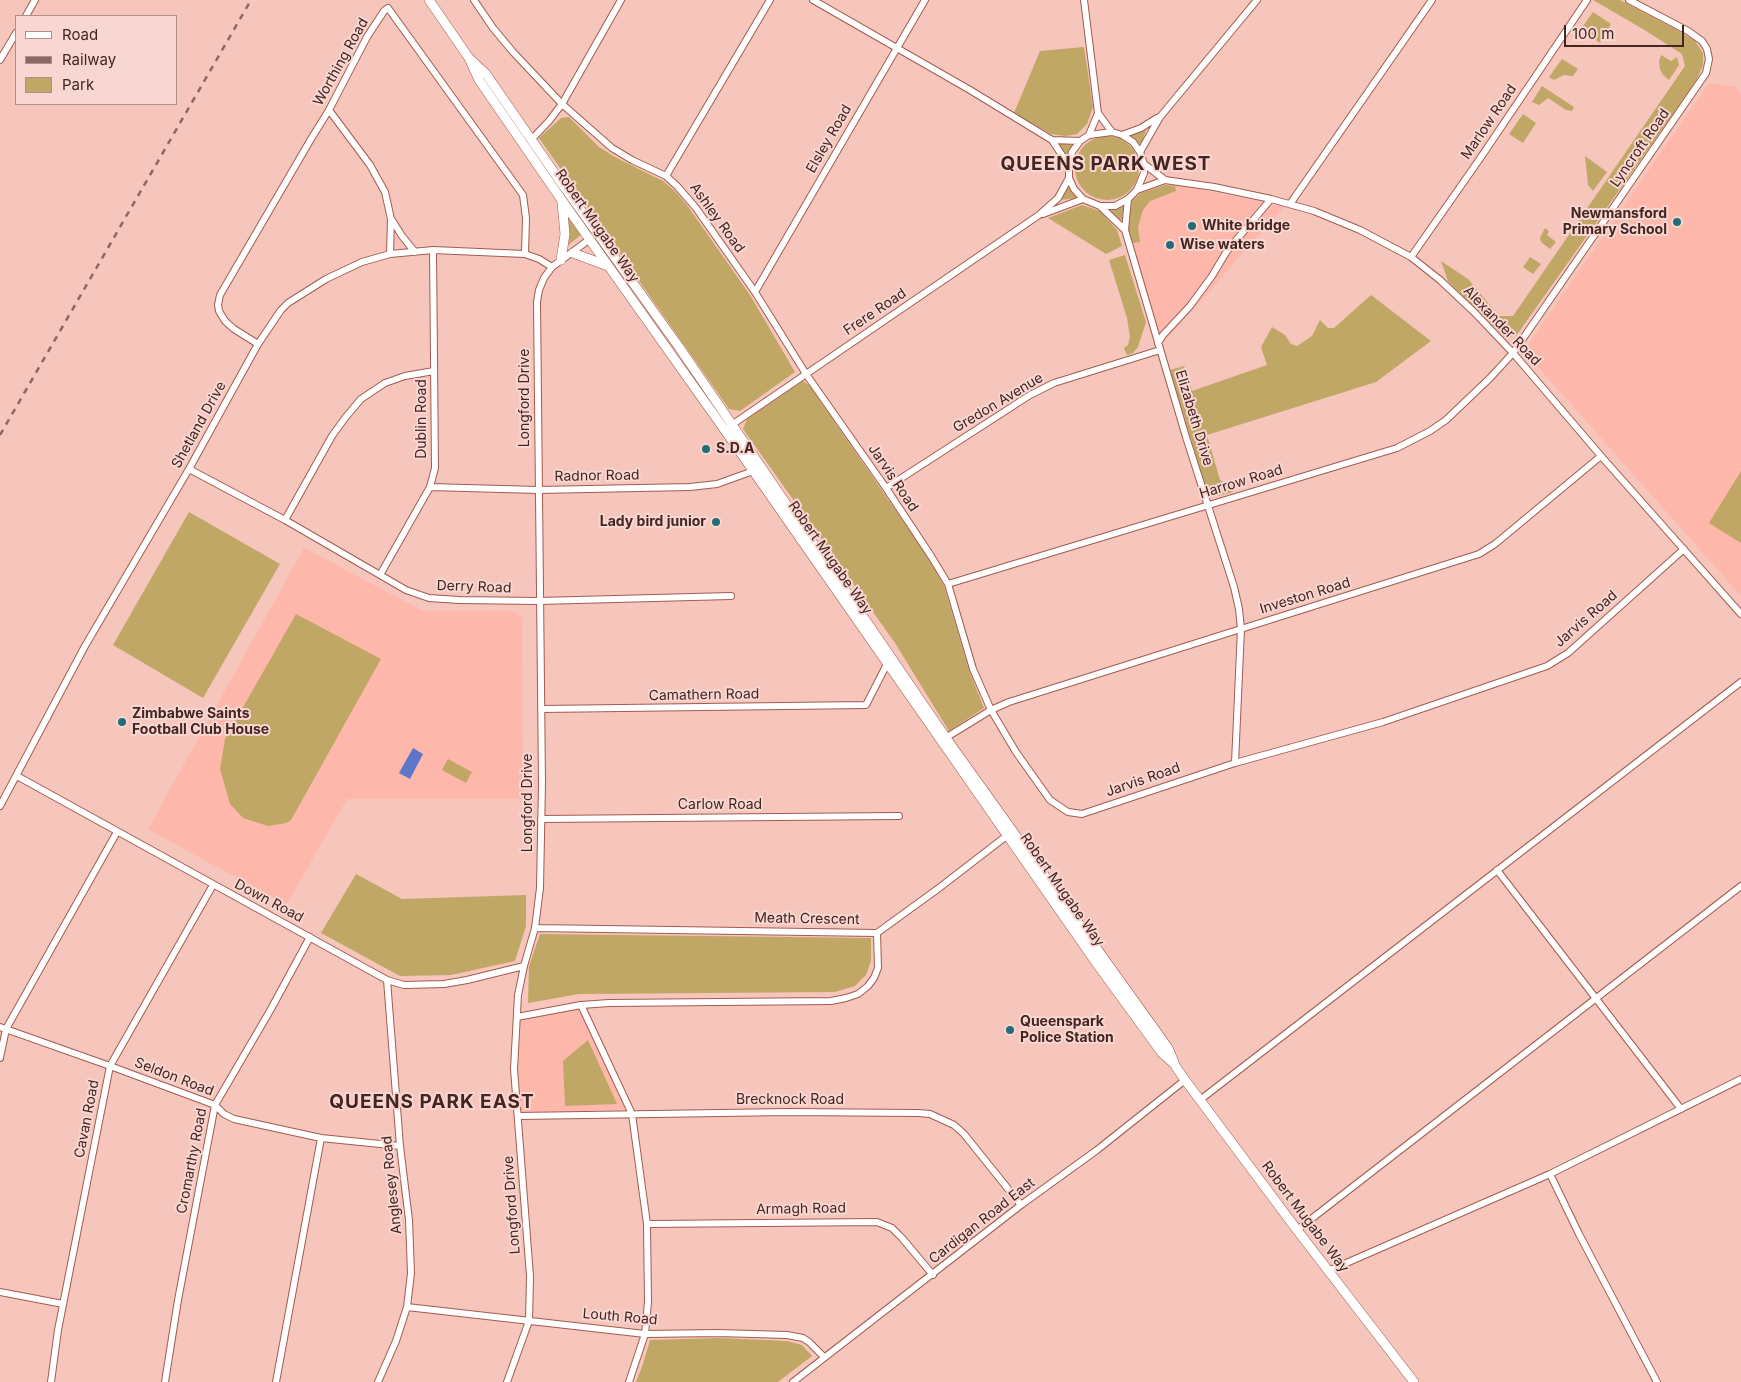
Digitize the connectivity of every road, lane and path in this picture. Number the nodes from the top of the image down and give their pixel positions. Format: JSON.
{"nodes":[{"id":1,"x":35,"y":0,"type":"edge"},
{"id":2,"x":429,"y":0,"type":"edge"},
{"id":3,"x":474,"y":0,"type":"edge"},
{"id":4,"x":621,"y":0,"type":"edge"},
{"id":5,"x":770,"y":0,"type":"edge"},
{"id":6,"x":813,"y":0,"type":"edge"},
{"id":7,"x":925,"y":0,"type":"edge"},
{"id":8,"x":1084,"y":0,"type":"edge"},
{"id":9,"x":1257,"y":0,"type":"edge"},
{"id":10,"x":1432,"y":0,"type":"edge"},
{"id":11,"x":1587,"y":0,"type":"edge"},
{"id":12,"x":1630,"y":0,"type":"edge"},
{"id":13,"x":27,"y":15,"type":"edge"},
{"id":14,"x":15,"y":35,"type":"edge"},
{"id":15,"x":896,"y":49,"type":"junction"},
{"id":16,"x":469,"y":58,"type":"junction"},
{"id":17,"x":0,"y":60,"type":"edge"},
{"id":18,"x":562,"y":104,"type":"junction"},
{"id":19,"x":329,"y":110,"type":"junction"},
{"id":20,"x":1098,"y":113,"type":"junction"},
{"id":21,"x":1160,"y":117,"type":"junction"},
{"id":22,"x":1112,"y":132,"type":"junction"},
{"id":23,"x":1089,"y":135,"type":"junction"},
{"id":24,"x":1122,"y":135,"type":"junction"},
{"id":25,"x":532,"y":139,"type":"junction"},
{"id":26,"x":1052,"y":140,"type":"junction"},
{"id":27,"x":1080,"y":141,"type":"junction"},
{"id":28,"x":1140,"y":152,"type":"junction"},
{"id":29,"x":1144,"y":164,"type":"junction"},
{"id":30,"x":1069,"y":166,"type":"junction"},
{"id":31,"x":666,"y":176,"type":"junction"},
{"id":32,"x":1069,"y":178,"type":"junction"},
{"id":33,"x":1165,"y":180,"type":"junction"},
{"id":34,"x":1137,"y":190,"type":"junction"},
{"id":35,"x":1083,"y":199,"type":"junction"},
{"id":36,"x":1128,"y":199,"type":"junction"},
{"id":37,"x":1271,"y":199,"type":"junction"},
{"id":38,"x":561,"y":200,"type":"junction"},
{"id":39,"x":1290,"y":204,"type":"junction"},
{"id":40,"x":1100,"y":206,"type":"junction"},
{"id":41,"x":583,"y":212,"type":"junction"},
{"id":42,"x":1039,"y":215,"type":"junction"},
{"id":43,"x":391,"y":218,"type":"junction"},
{"id":44,"x":1125,"y":230,"type":"junction"},
{"id":45,"x":590,"y":239,"type":"junction"},
{"id":46,"x":433,"y":250,"type":"junction"},
{"id":47,"x":415,"y":252,"type":"junction"},
{"id":48,"x":573,"y":252,"type":"junction"},
{"id":49,"x":390,"y":254,"type":"junction"},
{"id":50,"x":525,"y":254,"type":"junction"},
{"id":51,"x":1411,"y":257,"type":"junction"},
{"id":52,"x":561,"y":260,"type":"junction"},
{"id":53,"x":617,"y":261,"type":"junction"},
{"id":54,"x":552,"y":267,"type":"junction"},
{"id":55,"x":610,"y":268,"type":"junction"},
{"id":56,"x":755,"y":292,"type":"junction"},
{"id":57,"x":1158,"y":343,"type":"junction"},
{"id":58,"x":258,"y":344,"type":"junction"},
{"id":59,"x":1160,"y":350,"type":"junction"},
{"id":60,"x":1513,"y":353,"type":"junction"},
{"id":61,"x":434,"y":371,"type":"junction"},
{"id":62,"x":806,"y":374,"type":"junction"},
{"id":63,"x":728,"y":427,"type":"junction"},
{"id":64,"x":1601,"y":456,"type":"junction"},
{"id":65,"x":762,"y":467,"type":"junction"},
{"id":66,"x":189,"y":469,"type":"junction"},
{"id":67,"x":753,"y":471,"type":"junction"},
{"id":68,"x":430,"y":487,"type":"junction"},
{"id":69,"x":886,"y":488,"type":"junction"},
{"id":70,"x":538,"y":490,"type":"junction"},
{"id":71,"x":1208,"y":506,"type":"junction"},
{"id":72,"x":285,"y":520,"type":"junction"},
{"id":73,"x":1684,"y":550,"type":"junction"},
{"id":74,"x":380,"y":575,"type":"junction"},
{"id":75,"x":948,"y":584,"type":"junction"},
{"id":76,"x":731,"y":596,"type":"dead end"},
{"id":77,"x":539,"y":601,"type":"junction"},
{"id":78,"x":1741,"y":614,"type":"edge"},
{"id":79,"x":1241,"y":629,"type":"junction"},
{"id":80,"x":887,"y":664,"type":"junction"},
{"id":81,"x":1741,"y":682,"type":"edge"},
{"id":82,"x":541,"y":709,"type":"junction"},
{"id":83,"x":990,"y":710,"type":"junction"},
{"id":84,"x":944,"y":739,"type":"junction"},
{"id":85,"x":1235,"y":763,"type":"junction"},
{"id":86,"x":17,"y":776,"type":"junction"},
{"id":87,"x":0,"y":806,"type":"edge"},
{"id":88,"x":899,"y":816,"type":"dead end"},
{"id":89,"x":541,"y":819,"type":"junction"},
{"id":90,"x":117,"y":832,"type":"junction"},
{"id":91,"x":1010,"y":832,"type":"junction"},
{"id":92,"x":1497,"y":870,"type":"junction"},
{"id":93,"x":213,"y":885,"type":"junction"},
{"id":94,"x":1741,"y":886,"type":"edge"},
{"id":95,"x":535,"y":928,"type":"junction"},
{"id":96,"x":877,"y":932,"type":"junction"},
{"id":97,"x":310,"y":937,"type":"junction"},
{"id":98,"x":524,"y":966,"type":"junction"},
{"id":99,"x":386,"y":980,"type":"junction"},
{"id":100,"x":1596,"y":998,"type":"junction"},
{"id":101,"x":581,"y":1005,"type":"junction"},
{"id":102,"x":517,"y":1017,"type":"junction"},
{"id":103,"x":3,"y":1028,"type":"edge"},
{"id":104,"x":0,"y":1058,"type":"edge"},
{"id":105,"x":110,"y":1066,"type":"junction"},
{"id":106,"x":1741,"y":1079,"type":"edge"},
{"id":107,"x":1185,"y":1080,"type":"junction"},
{"id":108,"x":1200,"y":1100,"type":"junction"},
{"id":109,"x":215,"y":1105,"type":"junction"},
{"id":110,"x":1681,"y":1109,"type":"junction"},
{"id":111,"x":632,"y":1114,"type":"junction"},
{"id":112,"x":518,"y":1116,"type":"junction"},
{"id":113,"x":321,"y":1138,"type":"junction"},
{"id":114,"x":400,"y":1146,"type":"junction"},
{"id":115,"x":1550,"y":1174,"type":"junction"},
{"id":116,"x":1021,"y":1205,"type":"junction"},
{"id":117,"x":647,"y":1224,"type":"junction"},
{"id":118,"x":1297,"y":1230,"type":"junction"},
{"id":119,"x":1328,"y":1271,"type":"junction"},
{"id":120,"x":933,"y":1275,"type":"junction"},
{"id":121,"x":0,"y":1292,"type":"edge"},
{"id":122,"x":63,"y":1304,"type":"junction"},
{"id":123,"x":407,"y":1307,"type":"junction"},
{"id":124,"x":529,"y":1321,"type":"junction"},
{"id":125,"x":645,"y":1334,"type":"junction"},
{"id":126,"x":824,"y":1357,"type":"junction"},
{"id":127,"x":51,"y":1382,"type":"edge"},
{"id":128,"x":165,"y":1382,"type":"edge"},
{"id":129,"x":276,"y":1382,"type":"edge"},
{"id":130,"x":378,"y":1382,"type":"edge"},
{"id":131,"x":508,"y":1382,"type":"edge"},
{"id":132,"x":629,"y":1382,"type":"edge"},
{"id":133,"x":793,"y":1382,"type":"edge"},
{"id":134,"x":1414,"y":1382,"type":"edge"},
{"id":135,"x":1657,"y":1382,"type":"edge"}],
"edges":[{"from":1,"to":13,"type":"street"},
{"from":2,"to":16,"type":"main road","name":"Robert Mugabe Way"},
{"from":3,"to":18,"type":"street","name":"Ashley Road"},
{"from":4,"to":18,"type":"street"},
{"from":5,"to":31,"type":"street"},
{"from":6,"to":15,"type":"street"},
{"from":7,"to":15,"type":"street","name":"Elsley Road"},
{"from":8,"to":20,"type":"street"},
{"from":9,"to":21,"type":"street"},
{"from":10,"to":39,"type":"street"},
{"from":11,"to":51,"type":"street","name":"Marlow Road"},
{"from":12,"to":60,"type":"street","name":"Lyncroft Road"},
{"from":14,"to":17,"type":"street"},
{"from":15,"to":26,"type":"street"},
{"from":15,"to":56,"type":"street","name":"Elsley Road"},
{"from":16,"to":25,"type":"main road","name":"Robert Mugabe Way"},
{"from":16,"to":38,"type":"main road","name":"Robert Mugabe Way"},
{"from":18,"to":25,"type":"street"},
{"from":18,"to":31,"type":"street","name":"Ashley Road"},
{"from":19,"to":43,"type":"street"},
{"from":19,"to":50,"type":"street","name":"Worthing Road"},
{"from":19,"to":58,"type":"street","name":"Worthing Road"},
{"from":20,"to":22,"type":"street"},
{"from":20,"to":23,"type":"street"},
{"from":21,"to":24,"type":"street"},
{"from":21,"to":28,"type":"street"},
{"from":22,"to":23,"type":"street"},
{"from":22,"to":24,"type":"street"},
{"from":23,"to":27,"type":"street"},
{"from":24,"to":28,"type":"street"},
{"from":25,"to":41,"type":"main road","name":"Robert Mugabe Way"},
{"from":26,"to":27,"type":"street"},
{"from":26,"to":30,"type":"street"},
{"from":27,"to":30,"type":"street"},
{"from":28,"to":29,"type":"street"},
{"from":29,"to":33,"type":"street","name":"Alexander Road"},
{"from":29,"to":34,"type":"street"},
{"from":30,"to":32,"type":"street"},
{"from":31,"to":56,"type":"street","name":"Ashley Road"},
{"from":32,"to":35,"type":"street"},
{"from":32,"to":42,"type":"street","name":"Frere Road"},
{"from":33,"to":34,"type":"street","name":"Alexander Road"},
{"from":33,"to":37,"type":"street","name":"Alexander Road"},
{"from":34,"to":36,"type":"street"},
{"from":35,"to":40,"type":"street"},
{"from":35,"to":42,"type":"street","name":"Frere Road"},
{"from":36,"to":40,"type":"street"},
{"from":36,"to":44,"type":"street","name":"Elizabeth Drive"},
{"from":37,"to":39,"type":"street","name":"Alexander Road"},
{"from":37,"to":57,"type":"street"},
{"from":38,"to":45,"type":"main road","name":"Robert Mugabe Way"},
{"from":38,"to":52,"type":"main road"},
{"from":39,"to":51,"type":"street","name":"Alexander Road"},
{"from":40,"to":44,"type":"street","name":"Elizabeth Drive"},
{"from":41,"to":45,"type":"street"},
{"from":41,"to":53,"type":"main road","name":"Robert Mugabe Way"},
{"from":42,"to":62,"type":"street","name":"Frere Road"},
{"from":43,"to":47,"type":"street"},
{"from":43,"to":49,"type":"street"},
{"from":44,"to":57,"type":"street","name":"Elizabeth Drive"},
{"from":45,"to":48,"type":"street","name":"Longford Drive"},
{"from":45,"to":53,"type":"street"},
{"from":45,"to":55,"type":"main road","name":"Robert Mugabe Way"},
{"from":46,"to":47,"type":"street","name":"Shetland Drive"},
{"from":46,"to":50,"type":"street","name":"Shetland Drive"},
{"from":46,"to":61,"type":"street","name":"Dublin Road"},
{"from":47,"to":49,"type":"street","name":"Shetland Drive"},
{"from":48,"to":52,"type":"street","name":"Longford Drive"},
{"from":48,"to":55,"type":"main road"},
{"from":49,"to":58,"type":"street","name":"Shetland Drive"},
{"from":50,"to":54,"type":"street","name":"Shetland Drive"},
{"from":51,"to":60,"type":"street","name":"Alexander Road"},
{"from":52,"to":54,"type":"street","name":"Longford Drive"},
{"from":53,"to":63,"type":"main road","name":"Robert Mugabe Way"},
{"from":54,"to":70,"type":"street","name":"Longford Drive"},
{"from":55,"to":63,"type":"main road","name":"Robert Mugabe Way"},
{"from":56,"to":62,"type":"street","name":"Ashley Road"},
{"from":57,"to":59,"type":"street","name":"Elizabeth Drive"},
{"from":58,"to":66,"type":"street","name":"Shetland Drive"},
{"from":59,"to":69,"type":"street","name":"Gredon Avenue"},
{"from":59,"to":71,"type":"street","name":"Elizabeth Drive"},
{"from":60,"to":64,"type":"street","name":"Alexander Road"},
{"from":60,"to":71,"type":"street","name":"Harrow Road"},
{"from":61,"to":68,"type":"street","name":"Dublin Road"},
{"from":61,"to":72,"type":"street"},
{"from":62,"to":63,"type":"street","name":"Frere Road"},
{"from":62,"to":69,"type":"street","name":"Jarvis Road"},
{"from":63,"to":65,"type":"main road","name":"Robert Mugabe Way"},
{"from":63,"to":67,"type":"main road","name":"Robert Mugabe Way"},
{"from":64,"to":73,"type":"street","name":"Alexander Road"},
{"from":64,"to":79,"type":"street","name":"Investon Road"},
{"from":65,"to":67,"type":"street","name":"Radnor Road"},
{"from":65,"to":84,"type":"main road","name":"Robert Mugabe Way"},
{"from":66,"to":72,"type":"street","name":"Derry Road"},
{"from":66,"to":86,"type":"street","name":"Shetland Drive"},
{"from":67,"to":70,"type":"street","name":"Radnor Road"},
{"from":67,"to":80,"type":"main road","name":"Robert Mugabe Way"},
{"from":68,"to":70,"type":"street","name":"Radnor Road"},
{"from":68,"to":74,"type":"street","name":"Dublin Road"},
{"from":69,"to":75,"type":"street","name":"Jarvis Road"},
{"from":70,"to":77,"type":"street","name":"Longford Drive"},
{"from":71,"to":75,"type":"street","name":"Harrow Road"},
{"from":71,"to":79,"type":"street","name":"Elizabeth Drive"},
{"from":72,"to":74,"type":"street","name":"Derry Road"},
{"from":73,"to":78,"type":"street","name":"Alexander Road"},
{"from":73,"to":85,"type":"street","name":"Jarvis Road"},
{"from":74,"to":77,"type":"street","name":"Derry Road"},
{"from":75,"to":83,"type":"street","name":"Jarvis Road"},
{"from":76,"to":77,"type":"street","name":"Derry Road"},
{"from":77,"to":82,"type":"street","name":"Longford Drive"},
{"from":79,"to":83,"type":"street","name":"Investon Road"},
{"from":79,"to":85,"type":"street","name":"Elizabeth Drive"},
{"from":80,"to":82,"type":"street","name":"Camathern Road"},
{"from":80,"to":84,"type":"main road","name":"Robert Mugabe Way"},
{"from":81,"to":92,"type":"street"},
{"from":82,"to":89,"type":"street","name":"Longford Drive"},
{"from":83,"to":84,"type":"street","name":"Investon Road"},
{"from":83,"to":85,"type":"street","name":"Jarvis Road"},
{"from":84,"to":91,"type":"main road","name":"Robert Mugabe Way"},
{"from":86,"to":87,"type":"street","name":"Shetland Drive"},
{"from":86,"to":90,"type":"street","name":"Down Road"},
{"from":88,"to":89,"type":"street","name":"Carlow Road"},
{"from":89,"to":95,"type":"street","name":"Longford Drive"},
{"from":90,"to":93,"type":"street","name":"Down Road"},
{"from":90,"to":103,"type":"street"},
{"from":91,"to":96,"type":"street"},
{"from":91,"to":107,"type":"main road","name":"Robert Mugabe Way"},
{"from":92,"to":100,"type":"street"},
{"from":92,"to":108,"type":"street"},
{"from":93,"to":97,"type":"street","name":"Down Road"},
{"from":93,"to":105,"type":"street","name":"Cavan Road"},
{"from":94,"to":100,"type":"street"},
{"from":95,"to":96,"type":"street","name":"Meath Crescent"},
{"from":95,"to":98,"type":"street","name":"Longford Drive"},
{"from":96,"to":101,"type":"street","name":"Meath Crescent"},
{"from":97,"to":99,"type":"street","name":"Down Road"},
{"from":97,"to":109,"type":"street","name":"Cromarthy Road"},
{"from":98,"to":99,"type":"street","name":"Down Road"},
{"from":98,"to":102,"type":"street","name":"Longford Drive"},
{"from":99,"to":114,"type":"street","name":"Anglesey Road"},
{"from":100,"to":110,"type":"street"},
{"from":100,"to":118,"type":"street"},
{"from":101,"to":102,"type":"street","name":"Meath Crescent"},
{"from":101,"to":111,"type":"street"},
{"from":102,"to":112,"type":"street","name":"Longford Drive"},
{"from":103,"to":104,"type":"street"},
{"from":103,"to":105,"type":"street","name":"Seldon Road"},
{"from":105,"to":109,"type":"street","name":"Seldon Road"},
{"from":105,"to":122,"type":"street","name":"Cavan Road"},
{"from":106,"to":110,"type":"street"},
{"from":107,"to":108,"type":"main road","name":"Robert Mugabe Way"},
{"from":107,"to":116,"type":"street","name":"Cardigan Road East"},
{"from":108,"to":118,"type":"main road","name":"Robert Mugabe Way"},
{"from":109,"to":113,"type":"street","name":"Seldon Road"},
{"from":109,"to":128,"type":"street","name":"Cromarthy Road"},
{"from":110,"to":115,"type":"street"},
{"from":111,"to":112,"type":"street","name":"Brecknock Road"},
{"from":111,"to":116,"type":"street","name":"Brecknock Road"},
{"from":111,"to":117,"type":"street"},
{"from":112,"to":124,"type":"street","name":"Longford Drive"},
{"from":113,"to":114,"type":"street","name":"Seldon Road"},
{"from":113,"to":129,"type":"street"},
{"from":114,"to":123,"type":"street","name":"Anglesey Road"},
{"from":115,"to":119,"type":"street"},
{"from":115,"to":135,"type":"street"},
{"from":116,"to":120,"type":"street","name":"Cardigan Road East"},
{"from":117,"to":120,"type":"street","name":"Armagh Road"},
{"from":117,"to":125,"type":"street"},
{"from":118,"to":119,"type":"main road","name":"Robert Mugabe Way"},
{"from":119,"to":134,"type":"main road","name":"Robert Mugabe Way"},
{"from":120,"to":126,"type":"street","name":"Cardigan Road East"},
{"from":121,"to":122,"type":"street"},
{"from":122,"to":127,"type":"street","name":"Cavan Road"},
{"from":123,"to":124,"type":"street","name":"Louth Road"},
{"from":123,"to":130,"type":"street","name":"Anglesey Road"},
{"from":124,"to":125,"type":"street","name":"Louth Road"},
{"from":124,"to":131,"type":"street","name":"Longford Drive"},
{"from":125,"to":126,"type":"street","name":"Louth Road"},
{"from":125,"to":132,"type":"street"},
{"from":126,"to":133,"type":"street","name":"Cardigan Road East"}]}
